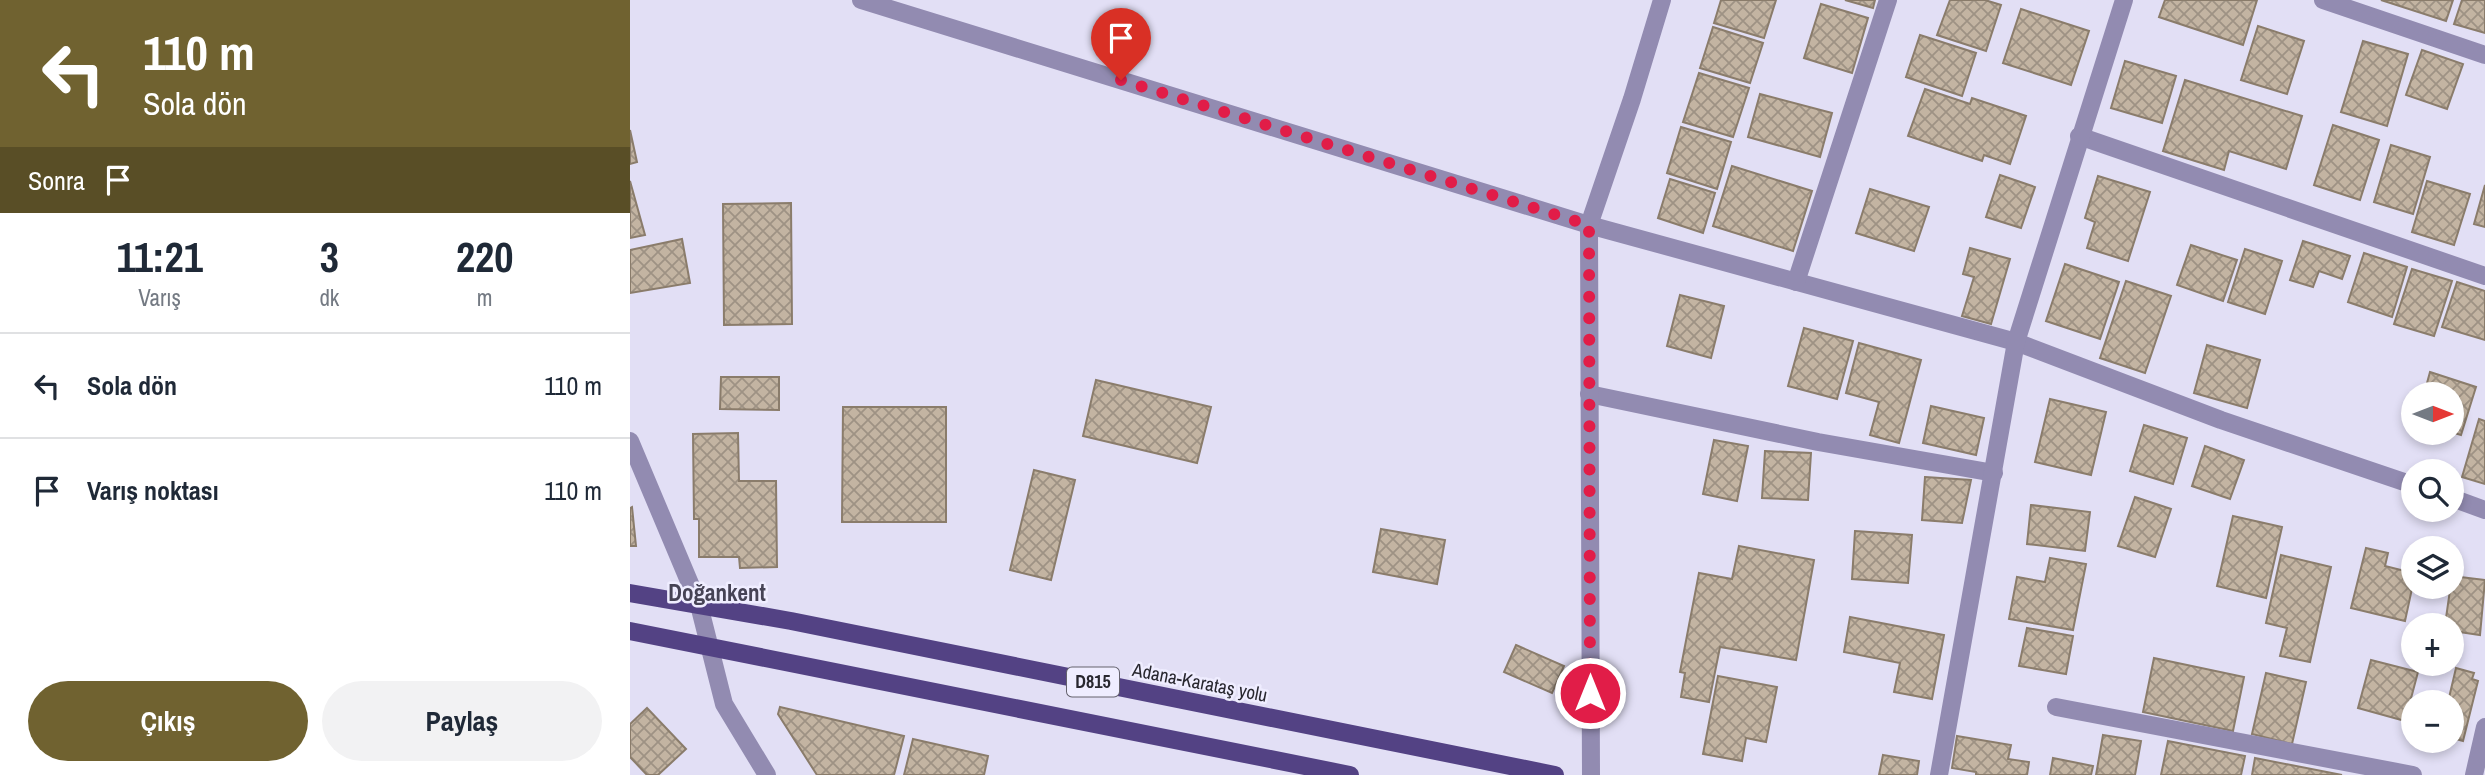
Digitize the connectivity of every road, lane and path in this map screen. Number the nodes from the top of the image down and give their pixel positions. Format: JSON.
{"nodes":[{"id":1,"x":861,"y":0,"type":"edge"},
{"id":2,"x":1662,"y":0,"type":"edge"},
{"id":3,"x":1888,"y":0,"type":"edge"},
{"id":4,"x":2124,"y":0,"type":"edge"},
{"id":5,"x":2323,"y":0,"type":"edge"},
{"id":6,"x":2485,"y":55,"type":"edge"},
{"id":7,"x":2079,"y":136,"type":"junction"},
{"id":8,"x":1589,"y":225,"type":"junction"},
{"id":9,"x":2485,"y":276,"type":"edge"},
{"id":10,"x":1796,"y":282,"type":"junction"},
{"id":11,"x":2016,"y":342,"type":"junction"},
{"id":12,"x":1589,"y":394,"type":"junction"},
{"id":13,"x":630,"y":441,"type":"edge"},
{"id":14,"x":1994,"y":473,"type":"junction"},
{"id":15,"x":2401,"y":481,"type":"edge"},
{"id":16,"x":2464,"y":502,"type":"edge"},
{"id":17,"x":2485,"y":510,"type":"edge"},
{"id":18,"x":630,"y":593,"type":"edge"},
{"id":19,"x":699,"y":605,"type":"junction"},
{"id":20,"x":630,"y":631,"type":"edge"},
{"id":21,"x":707,"y":645,"type":"junction"},
{"id":22,"x":2056,"y":707,"type":"dead end"},
{"id":23,"x":2485,"y":727,"type":"edge"},
{"id":24,"x":767,"y":775,"type":"edge"},
{"id":25,"x":1350,"y":775,"type":"edge"},
{"id":26,"x":1555,"y":775,"type":"edge"},
{"id":27,"x":1591,"y":775,"type":"edge"},
{"id":28,"x":1939,"y":775,"type":"edge"},
{"id":29,"x":2413,"y":775,"type":"edge"},
{"id":30,"x":2474,"y":775,"type":"edge"}],
"edges":[{"from":1,"to":8,"type":"street"},
{"from":2,"to":8,"type":"street"},
{"from":3,"to":10,"type":"street"},
{"from":4,"to":7,"type":"street"},
{"from":5,"to":6,"type":"street"},
{"from":7,"to":9,"type":"street"},
{"from":7,"to":11,"type":"street"},
{"from":8,"to":10,"type":"street"},
{"from":8,"to":12,"type":"street"},
{"from":10,"to":11,"type":"street"},
{"from":11,"to":14,"type":"street"},
{"from":11,"to":15,"type":"street"},
{"from":12,"to":14,"type":"street"},
{"from":12,"to":27,"type":"street"},
{"from":13,"to":19,"type":"street"},
{"from":14,"to":28,"type":"street"},
{"from":16,"to":17,"type":"street"},
{"from":18,"to":19,"type":"main road","name":"Adana-Karataş yolu","number":"D815"},
{"from":19,"to":21,"type":"street"},
{"from":19,"to":26,"type":"main road","name":"Adana-Karataş yolu","number":"D815"},
{"from":20,"to":21,"type":"main road","number":"D815"},
{"from":21,"to":24,"type":"street"},
{"from":21,"to":25,"type":"main road","number":"D815"},
{"from":22,"to":29,"type":"street"},
{"from":23,"to":30,"type":"street"}]}
